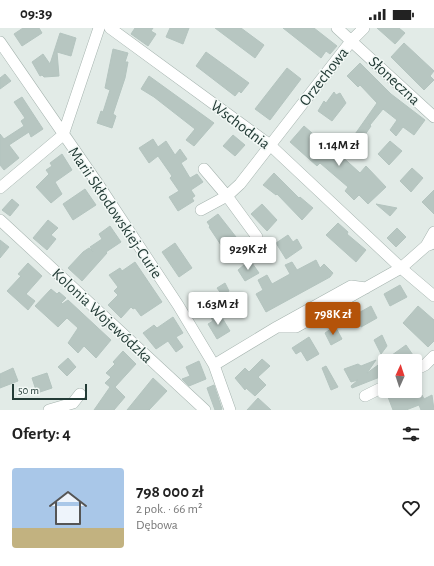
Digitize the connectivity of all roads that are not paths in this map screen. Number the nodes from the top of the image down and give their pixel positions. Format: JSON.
{"nodes":[{"id":1,"x":99,"y":28,"type":"edge"},
{"id":2,"x":110,"y":28,"type":"edge"},
{"id":3,"x":337,"y":28,"type":"edge"},
{"id":4,"x":364,"y":28,"type":"edge"},
{"id":5,"x":352,"y":40,"type":"junction"},
{"id":6,"x":0,"y":42,"type":"edge"},
{"id":7,"x":4,"y":56,"type":"edge"},
{"id":8,"x":434,"y":117,"type":"edge"},
{"id":9,"x":63,"y":134,"type":"junction"},
{"id":10,"x":270,"y":145,"type":"junction"},
{"id":11,"x":204,"y":169,"type":"dead end"},
{"id":12,"x":0,"y":188,"type":"edge"},
{"id":13,"x":227,"y":196,"type":"junction"},
{"id":14,"x":201,"y":210,"type":"dead end"},
{"id":15,"x":0,"y":220,"type":"edge"},
{"id":16,"x":434,"y":232,"type":"edge"},
{"id":17,"x":256,"y":237,"type":"dead end"},
{"id":18,"x":430,"y":245,"type":"edge"},
{"id":19,"x":401,"y":268,"type":"junction"},
{"id":20,"x":434,"y":296,"type":"edge"},
{"id":21,"x":434,"y":356,"type":"edge"},
{"id":22,"x":214,"y":365,"type":"junction"},
{"id":23,"x":422,"y":366,"type":"edge"},
{"id":24,"x":378,"y":390,"type":"edge"},
{"id":25,"x":80,"y":394,"type":"dead end"},
{"id":26,"x":365,"y":396,"type":"dead end"},
{"id":27,"x":76,"y":406,"type":"edge"},
{"id":28,"x":49,"y":410,"type":"edge"},
{"id":29,"x":206,"y":410,"type":"edge"},
{"id":30,"x":230,"y":410,"type":"edge"}],
"edges":[{"from":1,"to":9,"type":"street"},
{"from":2,"to":10,"type":"street","name":"Wschodnia"},
{"from":3,"to":5,"type":"street","name":"Słoneczna"},
{"from":4,"to":5,"type":"street","name":"Orzechowa"},
{"from":5,"to":8,"type":"street","name":"Słoneczna"},
{"from":5,"to":10,"type":"street","name":"Orzechowa"},
{"from":6,"to":7,"type":"street","name":"Marii Skłodowskiej-Curie"},
{"from":7,"to":9,"type":"street","name":"Marii Skłodowskiej-Curie"},
{"from":9,"to":12,"type":"street"},
{"from":9,"to":22,"type":"street","name":"Marii Skłodowskiej-Curie"},
{"from":10,"to":13,"type":"street","name":"Orzechowa"},
{"from":10,"to":19,"type":"street","name":"Wschodnia"},
{"from":11,"to":13,"type":"street"},
{"from":13,"to":14,"type":"street","name":"Orzechowa"},
{"from":13,"to":17,"type":"street"},
{"from":15,"to":29,"type":"street","name":"Kolonia Wojewódzka"},
{"from":16,"to":18,"type":"street"},
{"from":18,"to":19,"type":"street"},
{"from":19,"to":20,"type":"street","name":"Wschodnia"},
{"from":19,"to":22,"type":"street"},
{"from":21,"to":23,"type":"street"},
{"from":22,"to":30,"type":"street","name":"Marii Skłodowskiej-Curie"},
{"from":24,"to":26,"type":"street"},
{"from":25,"to":27,"type":"street"},
{"from":27,"to":28,"type":"street"}]}
